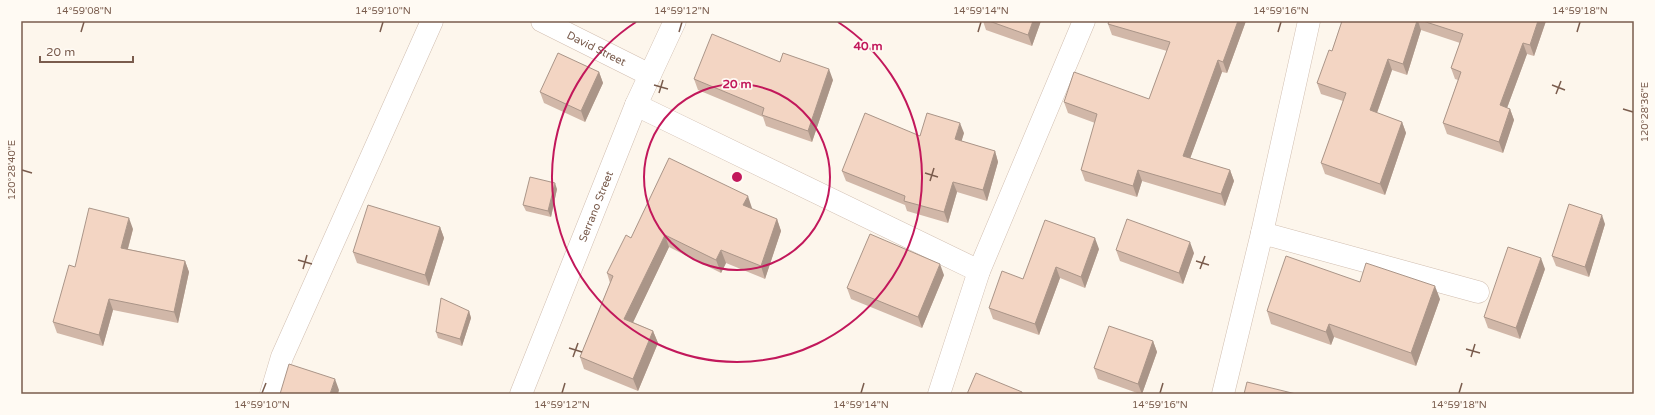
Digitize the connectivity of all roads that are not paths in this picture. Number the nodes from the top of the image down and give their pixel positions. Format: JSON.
{"nodes":[{"id":1,"x":432,"y":21,"type":"edge"},
{"id":2,"x":542,"y":21,"type":"edge"},
{"id":3,"x":675,"y":21,"type":"edge"},
{"id":4,"x":1084,"y":21,"type":"edge"},
{"id":5,"x":1309,"y":21,"type":"edge"},
{"id":6,"x":650,"y":75,"type":"junction"},
{"id":7,"x":636,"y":105,"type":"junction"},
{"id":8,"x":1262,"y":233,"type":"junction"},
{"id":9,"x":979,"y":270,"type":"junction"},
{"id":10,"x":1478,"y":292,"type":"dead end"},
{"id":11,"x":271,"y":394,"type":"edge"},
{"id":12,"x":521,"y":394,"type":"edge"},
{"id":13,"x":939,"y":394,"type":"edge"},
{"id":14,"x":1223,"y":394,"type":"edge"}],
"edges":[{"from":1,"to":11,"type":"street"},
{"from":2,"to":6,"type":"street","name":"David Street"},
{"from":3,"to":6,"type":"street","name":"Serrano Street"},
{"from":4,"to":9,"type":"street"},
{"from":5,"to":8,"type":"street"},
{"from":6,"to":7,"type":"street","name":"Serrano Street"},
{"from":7,"to":9,"type":"street"},
{"from":7,"to":12,"type":"street","name":"Serrano Street"},
{"from":8,"to":10,"type":"street"},
{"from":8,"to":14,"type":"street"},
{"from":9,"to":13,"type":"street"}]}
